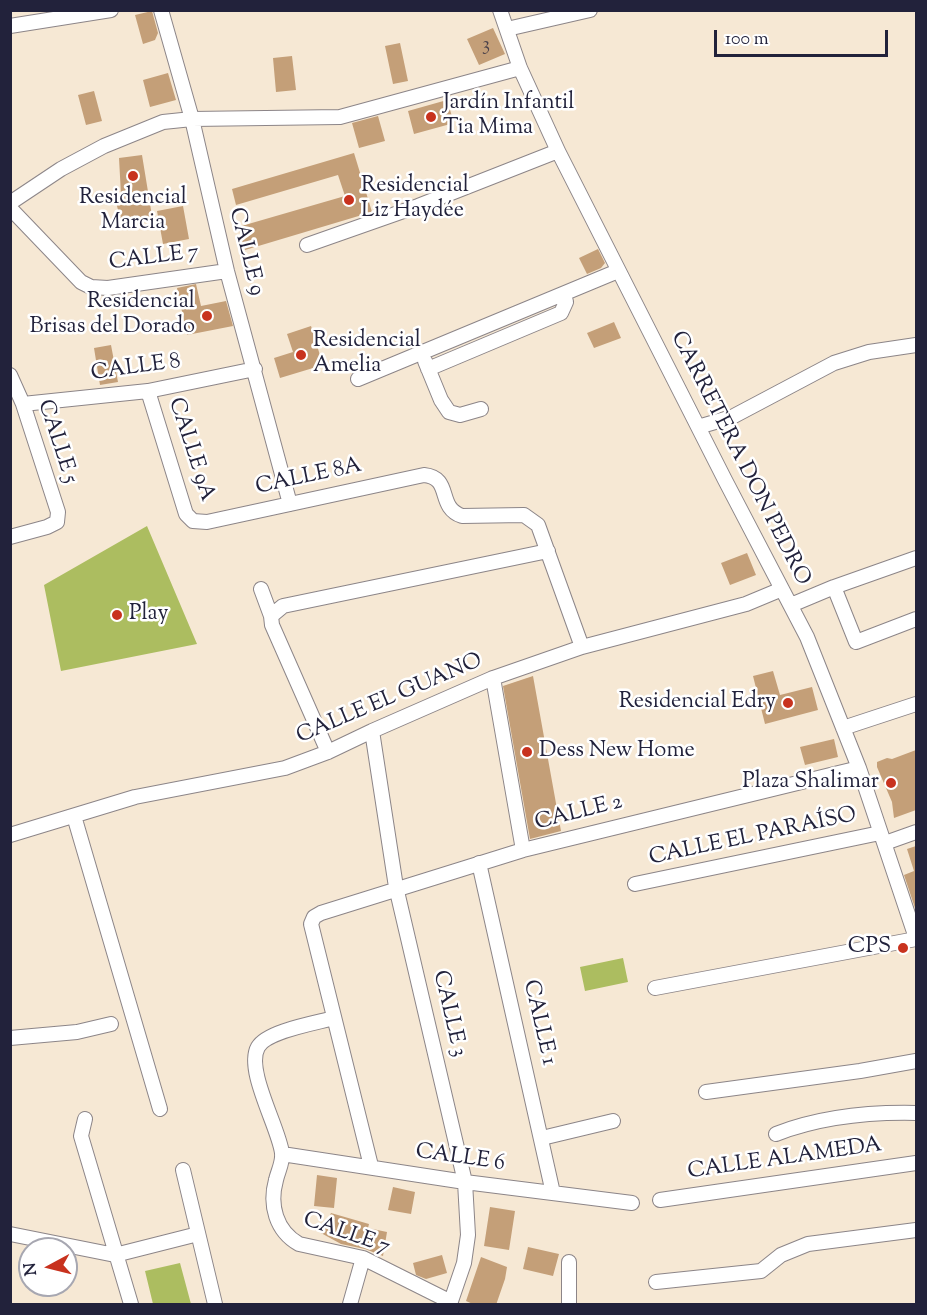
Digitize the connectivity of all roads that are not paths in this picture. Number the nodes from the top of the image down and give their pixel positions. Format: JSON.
{"nodes":[{"id":1,"x":111,"y":10,"type":"edge"},
{"id":2,"x":160,"y":10,"type":"edge"},
{"id":3,"x":500,"y":10,"type":"edge"},
{"id":4,"x":590,"y":10,"type":"edge"},
{"id":5,"x":10,"y":26,"type":"edge"},
{"id":6,"x":507,"y":29,"type":"junction"},
{"id":7,"x":520,"y":68,"type":"junction"},
{"id":8,"x":192,"y":119,"type":"junction"},
{"id":9,"x":558,"y":151,"type":"junction"},
{"id":10,"x":10,"y":203,"type":"edge"},
{"id":11,"x":10,"y":208,"type":"edge"},
{"id":12,"x":308,"y":245,"type":"dead end"},
{"id":13,"x":227,"y":271,"type":"junction"},
{"id":14,"x":618,"y":271,"type":"junction"},
{"id":15,"x":564,"y":294,"type":"junction"},
{"id":16,"x":916,"y":345,"type":"edge"},
{"id":17,"x":421,"y":354,"type":"junction"},
{"id":18,"x":255,"y":369,"type":"junction"},
{"id":19,"x":428,"y":369,"type":"junction"},
{"id":20,"x":10,"y":375,"type":"edge"},
{"id":21,"x":358,"y":379,"type":"dead end"},
{"id":22,"x":148,"y":391,"type":"junction"},
{"id":23,"x":23,"y":404,"type":"junction"},
{"id":24,"x":481,"y":409,"type":"dead end"},
{"id":25,"x":698,"y":427,"type":"junction"},
{"id":26,"x":290,"y":504,"type":"junction"},
{"id":27,"x":193,"y":521,"type":"joint"},
{"id":28,"x":10,"y":537,"type":"edge"},
{"id":29,"x":548,"y":551,"type":"junction"},
{"id":30,"x":916,"y":558,"type":"edge"},
{"id":31,"x":834,"y":587,"type":"junction"},
{"id":32,"x":261,"y":589,"type":"dead end"},
{"id":33,"x":782,"y":589,"type":"junction"},
{"id":34,"x":791,"y":605,"type":"junction"},
{"id":35,"x":271,"y":616,"type":"junction"},
{"id":36,"x":916,"y":619,"type":"edge"},
{"id":37,"x":582,"y":647,"type":"junction"},
{"id":38,"x":493,"y":678,"type":"junction"},
{"id":39,"x":916,"y":704,"type":"edge"},
{"id":40,"x":843,"y":728,"type":"junction"},
{"id":41,"x":372,"y":731,"type":"junction"},
{"id":42,"x":328,"y":753,"type":"junction"},
{"id":43,"x":859,"y":768,"type":"junction"},
{"id":44,"x":74,"y":816,"type":"junction"},
{"id":45,"x":916,"y":832,"type":"edge"},
{"id":46,"x":10,"y":836,"type":"edge"},
{"id":47,"x":883,"y":838,"type":"junction"},
{"id":48,"x":523,"y":849,"type":"junction"},
{"id":49,"x":479,"y":863,"type":"junction"},
{"id":50,"x":635,"y":884,"type":"dead end"},
{"id":51,"x":396,"y":888,"type":"junction"},
{"id":52,"x":916,"y":938,"type":"edge"},
{"id":53,"x":654,"y":988,"type":"dead end"},
{"id":54,"x":334,"y":1018,"type":"junction"},
{"id":55,"x":111,"y":1024,"type":"dead end"},
{"id":56,"x":10,"y":1038,"type":"edge"},
{"id":57,"x":916,"y":1061,"type":"edge"},
{"id":58,"x":706,"y":1092,"type":"dead end"},
{"id":59,"x":160,"y":1109,"type":"dead end"},
{"id":60,"x":916,"y":1113,"type":"edge"},
{"id":61,"x":85,"y":1119,"type":"dead end"},
{"id":62,"x":613,"y":1121,"type":"dead end"},
{"id":63,"x":776,"y":1134,"type":"dead end"},
{"id":64,"x":542,"y":1138,"type":"junction"},
{"id":65,"x":282,"y":1154,"type":"junction"},
{"id":66,"x":916,"y":1163,"type":"edge"},
{"id":67,"x":371,"y":1166,"type":"junction"},
{"id":68,"x":183,"y":1170,"type":"dead end"},
{"id":69,"x":465,"y":1182,"type":"junction"},
{"id":70,"x":553,"y":1193,"type":"junction"},
{"id":71,"x":660,"y":1200,"type":"dead end"},
{"id":72,"x":632,"y":1203,"type":"dead end"},
{"id":73,"x":916,"y":1230,"type":"edge"},
{"id":74,"x":10,"y":1234,"type":"edge"},
{"id":75,"x":198,"y":1234,"type":"junction"},
{"id":76,"x":115,"y":1255,"type":"junction"},
{"id":77,"x":363,"y":1258,"type":"junction"},
{"id":78,"x":569,"y":1262,"type":"dead end"},
{"id":79,"x":656,"y":1282,"type":"dead end"},
{"id":80,"x":451,"y":1303,"type":"edge"},
{"id":81,"x":131,"y":1305,"type":"edge"},
{"id":82,"x":216,"y":1305,"type":"edge"},
{"id":83,"x":351,"y":1305,"type":"edge"},
{"id":84,"x":569,"y":1305,"type":"edge"}],
"edges":[{"from":1,"to":5,"type":"street"},
{"from":2,"to":8,"type":"street","name":"CALLE 9"},
{"from":3,"to":6,"type":"street","name":"CARRETERA DON PEDRO"},
{"from":4,"to":6,"type":"street"},
{"from":6,"to":7,"type":"street","name":"CARRETERA DON PEDRO"},
{"from":7,"to":8,"type":"street"},
{"from":7,"to":9,"type":"street","name":"CARRETERA DON PEDRO"},
{"from":8,"to":10,"type":"street"},
{"from":8,"to":13,"type":"street","name":"CALLE 9"},
{"from":9,"to":12,"type":"street"},
{"from":9,"to":14,"type":"street","name":"CARRETERA DON PEDRO"},
{"from":11,"to":13,"type":"street","name":"CALLE 7"},
{"from":13,"to":18,"type":"street","name":"CALLE 9"},
{"from":14,"to":15,"type":"street"},
{"from":14,"to":25,"type":"street","name":"CARRETERA DON PEDRO"},
{"from":15,"to":17,"type":"street"},
{"from":15,"to":19,"type":"street"},
{"from":16,"to":25,"type":"street"},
{"from":17,"to":19,"type":"street"},
{"from":17,"to":21,"type":"street"},
{"from":18,"to":22,"type":"street","name":"CALLE 8"},
{"from":18,"to":26,"type":"street","name":"CALLE 9"},
{"from":19,"to":24,"type":"street"},
{"from":20,"to":23,"type":"street","name":"CALLE 5"},
{"from":22,"to":23,"type":"street","name":"CALLE 8"},
{"from":22,"to":27,"type":"street","name":"CALLE 9A"},
{"from":23,"to":28,"type":"street","name":"CALLE 5"},
{"from":25,"to":33,"type":"street","name":"CARRETERA DON PEDRO"},
{"from":26,"to":27,"type":"street","name":"CALLE 8A"},
{"from":26,"to":29,"type":"street","name":"CALLE 8A"},
{"from":29,"to":35,"type":"street"},
{"from":29,"to":37,"type":"street"},
{"from":30,"to":31,"type":"street"},
{"from":31,"to":34,"type":"street"},
{"from":31,"to":36,"type":"street"},
{"from":32,"to":35,"type":"street"},
{"from":33,"to":34,"type":"street","name":"CARRETERA DON PEDRO"},
{"from":33,"to":37,"type":"street","name":"CALLE EL GUANO"},
{"from":34,"to":40,"type":"street","name":"CARRETERA DON PEDRO"},
{"from":35,"to":42,"type":"street"},
{"from":37,"to":38,"type":"street","name":"CALLE EL GUANO"},
{"from":38,"to":41,"type":"street","name":"CALLE EL GUANO"},
{"from":38,"to":48,"type":"street"},
{"from":39,"to":40,"type":"street"},
{"from":40,"to":43,"type":"street","name":"CARRETERA DON PEDRO"},
{"from":41,"to":42,"type":"street","name":"CALLE EL GUANO"},
{"from":41,"to":51,"type":"street","name":"CALLE 3"},
{"from":42,"to":44,"type":"street","name":"CALLE EL GUANO"},
{"from":43,"to":47,"type":"street","name":"CARRETERA DON PEDRO"},
{"from":43,"to":48,"type":"street","name":"CALLE 2"},
{"from":44,"to":46,"type":"street","name":"CALLE EL GUANO"},
{"from":44,"to":59,"type":"street"},
{"from":45,"to":47,"type":"street","name":"CALLE EL PARAÍSO"},
{"from":47,"to":50,"type":"street","name":"CALLE EL PARAÍSO"},
{"from":47,"to":52,"type":"street","name":"CARRETERA DON PEDRO"},
{"from":48,"to":49,"type":"street","name":"CALLE 2"},
{"from":49,"to":51,"type":"street","name":"CALLE 2"},
{"from":49,"to":64,"type":"street","name":"CALLE 1"},
{"from":51,"to":54,"type":"street","name":"CALLE 2"},
{"from":51,"to":69,"type":"street","name":"CALLE 3"},
{"from":52,"to":53,"type":"street"},
{"from":54,"to":65,"type":"street","name":"CALLE 7"},
{"from":54,"to":67,"type":"street"},
{"from":55,"to":56,"type":"street"},
{"from":57,"to":58,"type":"street"},
{"from":60,"to":63,"type":"street"},
{"from":61,"to":76,"type":"street"},
{"from":62,"to":64,"type":"street"},
{"from":64,"to":70,"type":"street","name":"CALLE 1"},
{"from":65,"to":67,"type":"street","name":"CALLE 6"},
{"from":65,"to":77,"type":"street","name":"CALLE 7"},
{"from":66,"to":71,"type":"street","name":"CALLE ALAMEDA"},
{"from":67,"to":69,"type":"street","name":"CALLE 6"},
{"from":68,"to":75,"type":"street"},
{"from":69,"to":70,"type":"street","name":"CALLE 6"},
{"from":69,"to":80,"type":"street","name":"CALLE 3"},
{"from":70,"to":72,"type":"street","name":"CALLE 6"},
{"from":73,"to":79,"type":"street"},
{"from":74,"to":76,"type":"street"},
{"from":75,"to":76,"type":"street"},
{"from":75,"to":82,"type":"street"},
{"from":76,"to":81,"type":"street"},
{"from":77,"to":80,"type":"street","name":"CALLE 7"},
{"from":77,"to":83,"type":"street"},
{"from":78,"to":84,"type":"street"}]}
